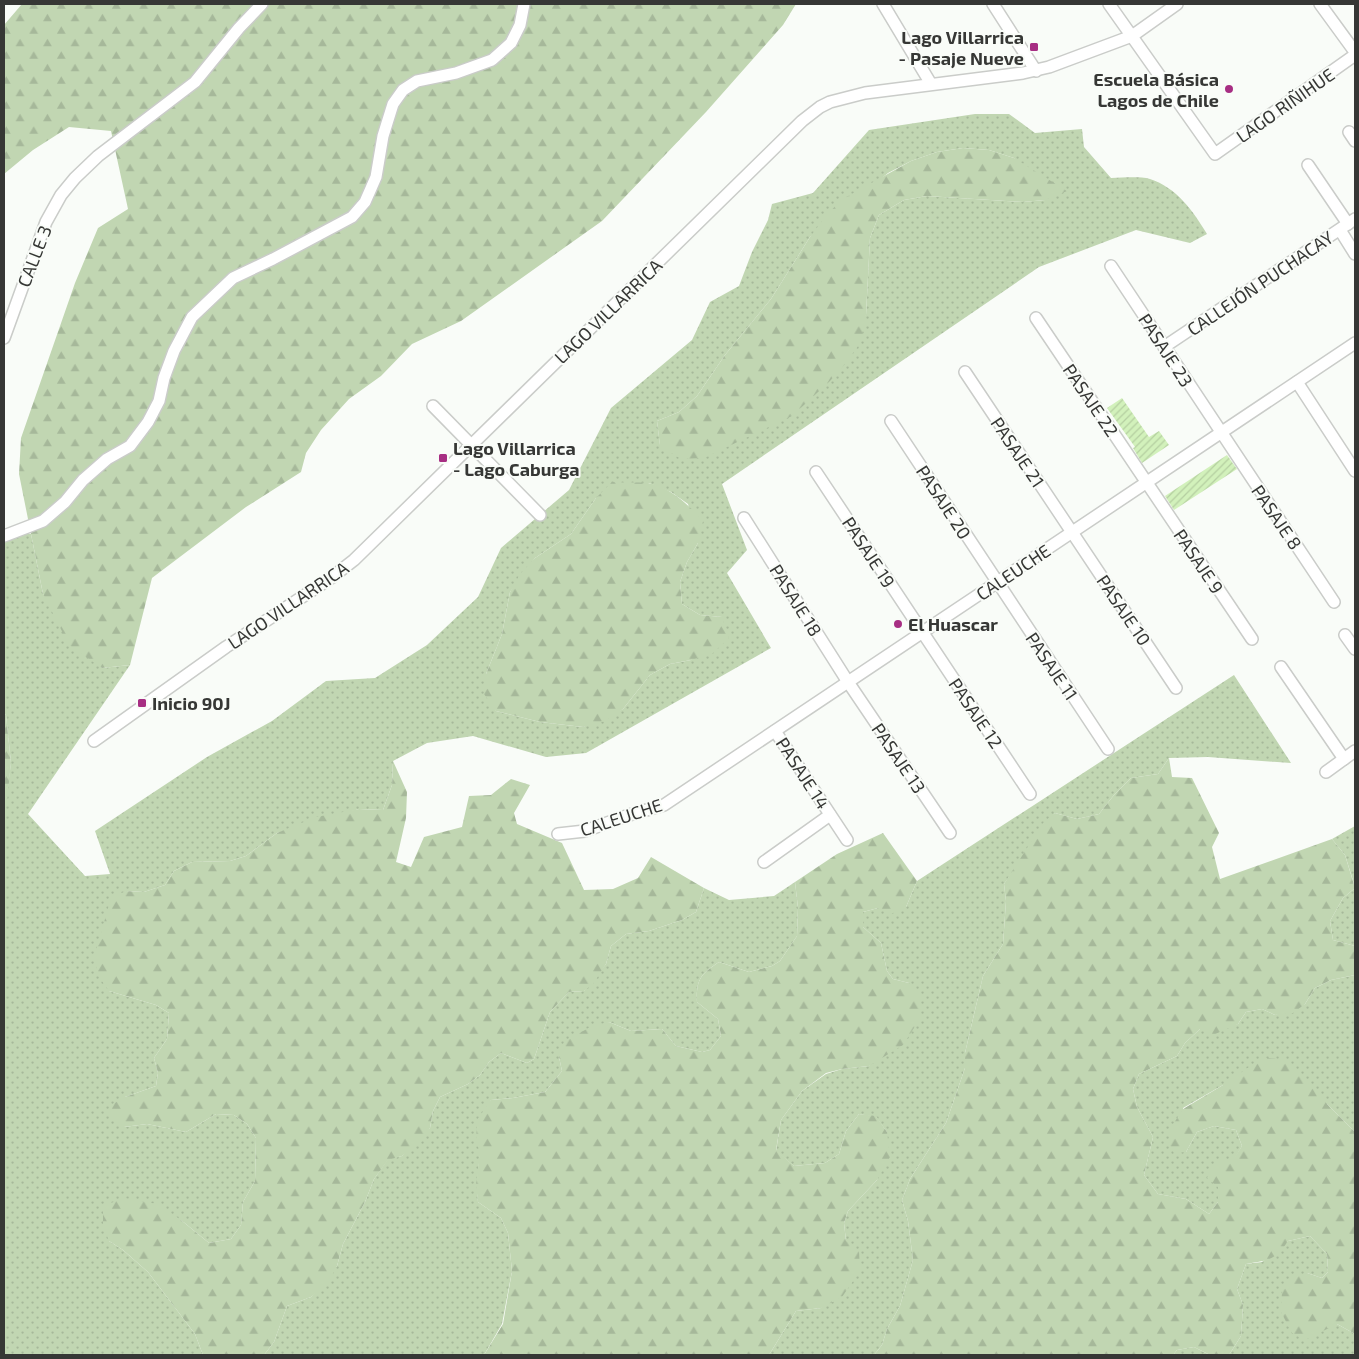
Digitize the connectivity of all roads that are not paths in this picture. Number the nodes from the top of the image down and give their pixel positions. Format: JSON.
{"nodes":[{"id":1,"x":262,"y":4,"type":"edge"},
{"id":2,"x":524,"y":4,"type":"edge"},
{"id":3,"x":883,"y":4,"type":"edge"},
{"id":4,"x":994,"y":4,"type":"edge"},
{"id":5,"x":1109,"y":4,"type":"edge"},
{"id":6,"x":1178,"y":4,"type":"edge"},
{"id":7,"x":1320,"y":4,"type":"edge"},
{"id":8,"x":1132,"y":36,"type":"junction"},
{"id":9,"x":1355,"y":54,"type":"edge"},
{"id":10,"x":1036,"y":71,"type":"junction"},
{"id":11,"x":931,"y":84,"type":"junction"},
{"id":12,"x":1308,"y":165,"type":"dead end"},
{"id":13,"x":1348,"y":224,"type":"edge"},
{"id":14,"x":1355,"y":254,"type":"edge"},
{"id":15,"x":1111,"y":266,"type":"dead end"},
{"id":16,"x":1036,"y":318,"type":"dead end"},
{"id":17,"x":4,"y":338,"type":"edge"},
{"id":18,"x":1355,"y":343,"type":"edge"},
{"id":19,"x":1164,"y":347,"type":"junction"},
{"id":20,"x":965,"y":372,"type":"dead end"},
{"id":21,"x":1297,"y":382,"type":"junction"},
{"id":22,"x":433,"y":406,"type":"dead end"},
{"id":23,"x":891,"y":421,"type":"dead end"},
{"id":24,"x":1221,"y":433,"type":"junction"},
{"id":25,"x":471,"y":444,"type":"junction"},
{"id":26,"x":1355,"y":471,"type":"edge"},
{"id":27,"x":816,"y":472,"type":"dead end"},
{"id":28,"x":1147,"y":483,"type":"junction"},
{"id":29,"x":540,"y":515,"type":"dead end"},
{"id":30,"x":744,"y":518,"type":"dead end"},
{"id":31,"x":1071,"y":533,"type":"junction"},
{"id":32,"x":4,"y":536,"type":"edge"},
{"id":33,"x":997,"y":583,"type":"junction"},
{"id":34,"x":1334,"y":602,"type":"dead end"},
{"id":35,"x":922,"y":633,"type":"junction"},
{"id":36,"x":1345,"y":635,"type":"dead end"},
{"id":37,"x":1252,"y":639,"type":"dead end"},
{"id":38,"x":1355,"y":649,"type":"edge"},
{"id":39,"x":1281,"y":668,"type":"dead end"},
{"id":40,"x":848,"y":682,"type":"junction"},
{"id":41,"x":1176,"y":688,"type":"dead end"},
{"id":42,"x":775,"y":731,"type":"junction"},
{"id":43,"x":94,"y":740,"type":"dead end"},
{"id":44,"x":1108,"y":749,"type":"dead end"},
{"id":45,"x":1355,"y":751,"type":"edge"},
{"id":46,"x":1344,"y":759,"type":"junction"},
{"id":47,"x":1326,"y":772,"type":"dead end"},
{"id":48,"x":1030,"y":794,"type":"dead end"},
{"id":49,"x":830,"y":814,"type":"junction"},
{"id":50,"x":950,"y":833,"type":"dead end"},
{"id":51,"x":558,"y":834,"type":"dead end"},
{"id":52,"x":847,"y":840,"type":"dead end"},
{"id":53,"x":764,"y":862,"type":"dead end"}],
"edges":[{"from":1,"to":17,"type":"street","name":"CALLE 3"},
{"from":2,"to":32,"type":"street"},
{"from":3,"to":11,"type":"street"},
{"from":4,"to":10,"type":"street"},
{"from":5,"to":8,"type":"street"},
{"from":6,"to":8,"type":"street","name":"LAGO VILLARRICA"},
{"from":7,"to":9,"type":"street"},
{"from":8,"to":9,"type":"street","name":"LAGO RIÑIHUE"},
{"from":8,"to":10,"type":"street","name":"LAGO VILLARRICA"},
{"from":10,"to":11,"type":"street","name":"LAGO VILLARRICA"},
{"from":11,"to":25,"type":"street","name":"LAGO VILLARRICA"},
{"from":12,"to":13,"type":"street"},
{"from":13,"to":14,"type":"street"},
{"from":13,"to":19,"type":"street","name":"CALLEJÓN PUCHACAY"},
{"from":15,"to":19,"type":"street","name":"PASAJE 23"},
{"from":16,"to":28,"type":"street","name":"PASAJE 22"},
{"from":18,"to":21,"type":"street","name":"CALEUCHE"},
{"from":19,"to":24,"type":"street","name":"PASAJE 23"},
{"from":20,"to":31,"type":"street","name":"PASAJE 21"},
{"from":21,"to":24,"type":"street","name":"CALEUCHE"},
{"from":21,"to":26,"type":"street"},
{"from":22,"to":25,"type":"street"},
{"from":23,"to":33,"type":"street","name":"PASAJE 20"},
{"from":24,"to":28,"type":"street","name":"CALEUCHE"},
{"from":24,"to":34,"type":"street","name":"PASAJE 8"},
{"from":25,"to":29,"type":"street"},
{"from":25,"to":43,"type":"street","name":"LAGO VILLARRICA"},
{"from":27,"to":35,"type":"street","name":"PASAJE 19"},
{"from":28,"to":31,"type":"street","name":"CALEUCHE"},
{"from":28,"to":37,"type":"street","name":"PASAJE 9"},
{"from":30,"to":40,"type":"street","name":"PASAJE 18"},
{"from":31,"to":33,"type":"street","name":"CALEUCHE"},
{"from":31,"to":41,"type":"street","name":"PASAJE 10"},
{"from":33,"to":35,"type":"street","name":"CALEUCHE"},
{"from":33,"to":44,"type":"street","name":"PASAJE 11"},
{"from":35,"to":40,"type":"street","name":"CALEUCHE"},
{"from":35,"to":48,"type":"street","name":"PASAJE 12"},
{"from":36,"to":38,"type":"street"},
{"from":39,"to":46,"type":"street"},
{"from":40,"to":42,"type":"street","name":"CALEUCHE"},
{"from":40,"to":50,"type":"street","name":"PASAJE 13"},
{"from":42,"to":49,"type":"street","name":"PASAJE 14"},
{"from":42,"to":51,"type":"street","name":"CALEUCHE"},
{"from":45,"to":46,"type":"street"},
{"from":46,"to":47,"type":"street"},
{"from":49,"to":52,"type":"street","name":"PASAJE 14"},
{"from":49,"to":53,"type":"street","name":"PASAJE 14"}]}
